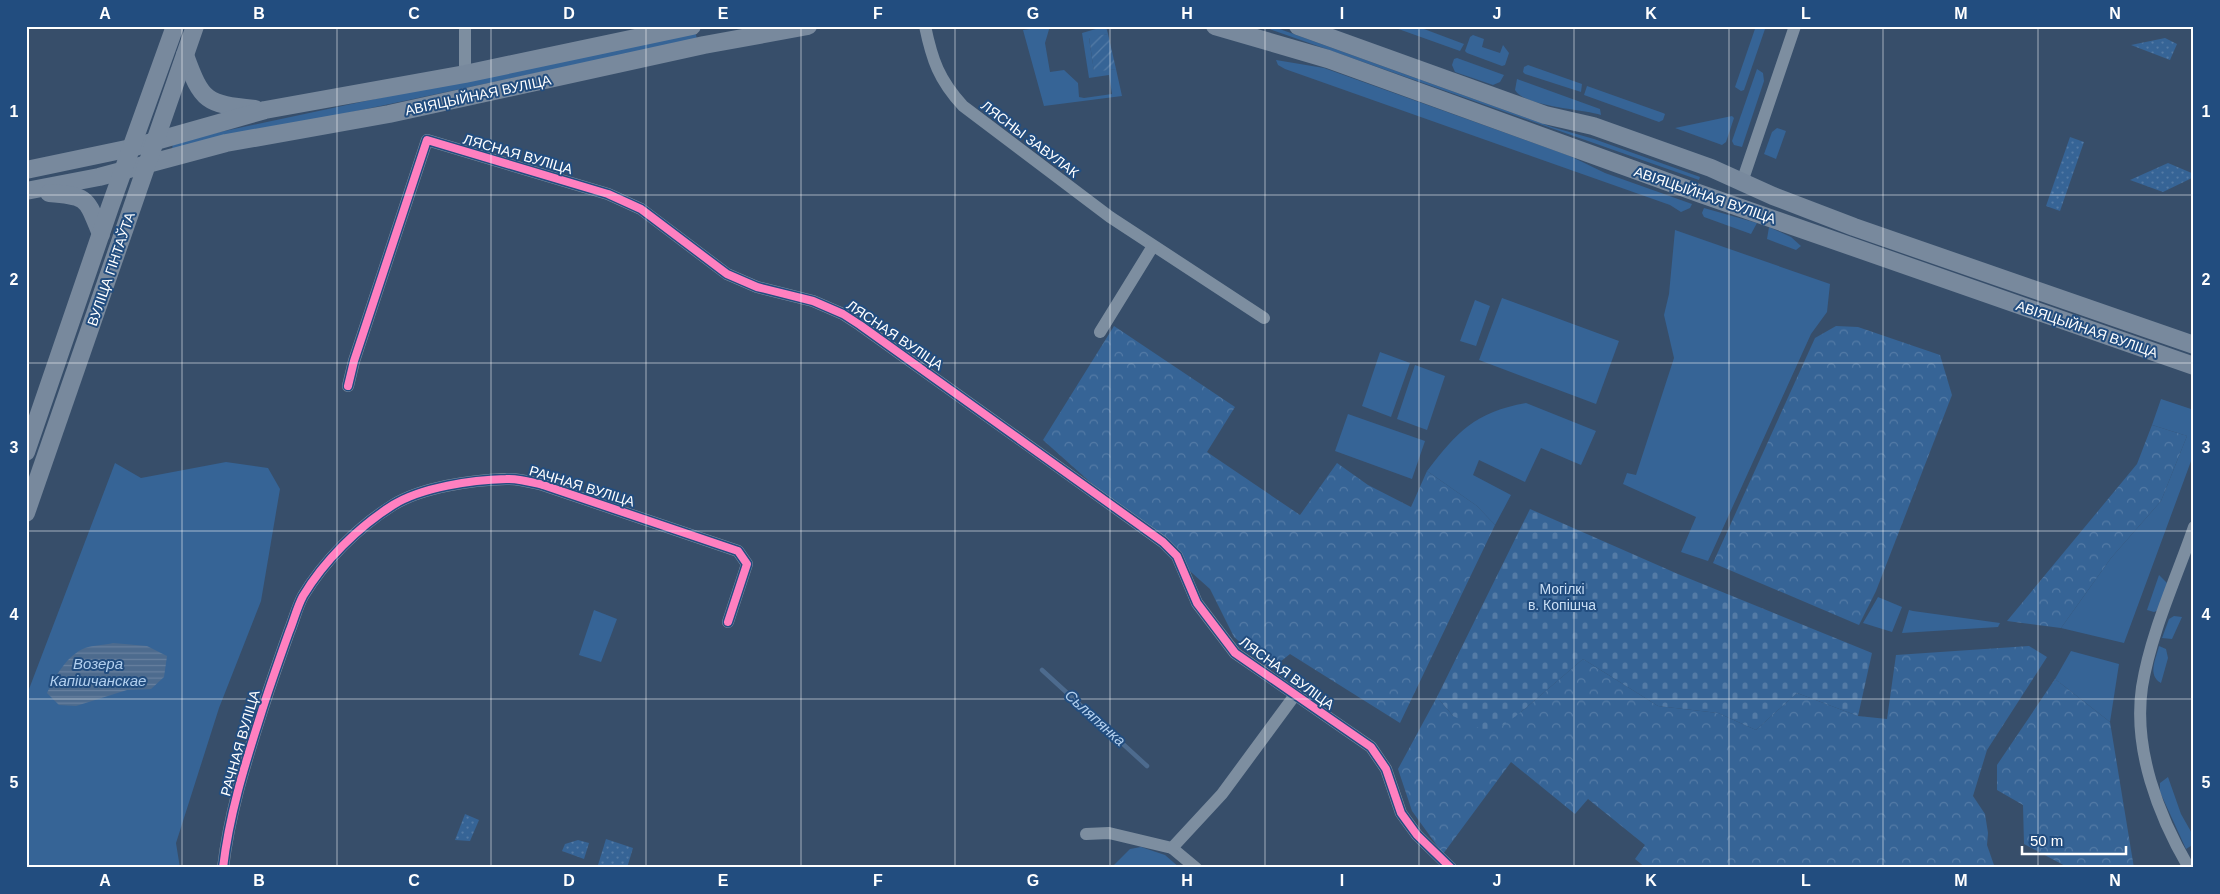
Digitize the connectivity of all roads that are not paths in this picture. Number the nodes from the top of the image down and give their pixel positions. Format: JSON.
{"nodes":[{"id":1,"x":175,"y":26,"type":"edge"},
{"id":2,"x":195,"y":26,"type":"edge"},
{"id":3,"x":465,"y":26,"type":"edge"},
{"id":4,"x":692,"y":26,"type":"edge"},
{"id":5,"x":701,"y":26,"type":"edge"},
{"id":6,"x":808,"y":26,"type":"edge"},
{"id":7,"x":925,"y":26,"type":"edge"},
{"id":8,"x":1216,"y":26,"type":"edge"},
{"id":9,"x":1298,"y":26,"type":"edge"},
{"id":10,"x":1795,"y":26,"type":"edge"},
{"id":11,"x":659,"y":34,"type":"junction"},
{"id":12,"x":704,"y":45,"type":"junction"},
{"id":13,"x":185,"y":55,"type":"junction"},
{"id":14,"x":634,"y":62,"type":"junction"},
{"id":15,"x":465,"y":74,"type":"junction"},
{"id":16,"x":266,"y":110,"type":"junction"},
{"id":17,"x":156,"y":140,"type":"junction"},
{"id":18,"x":130,"y":148,"type":"junction"},
{"id":19,"x":147,"y":163,"type":"junction"},
{"id":20,"x":123,"y":169,"type":"junction"},
{"id":21,"x":26,"y":170,"type":"edge"},
{"id":22,"x":1742,"y":182,"type":"junction"},
{"id":23,"x":26,"y":191,"type":"edge"},
{"id":24,"x":1734,"y":205,"type":"junction"},
{"id":25,"x":101,"y":234,"type":"junction"},
{"id":26,"x":1153,"y":246,"type":"junction"},
{"id":27,"x":1264,"y":318,"type":"dead end"},
{"id":28,"x":1100,"y":332,"type":"dead end"},
{"id":29,"x":2194,"y":345,"type":"edge"},
{"id":30,"x":2194,"y":366,"type":"edge"},
{"id":31,"x":348,"y":386,"type":"dead end"},
{"id":32,"x":26,"y":452,"type":"edge"},
{"id":33,"x":26,"y":513,"type":"edge"},
{"id":34,"x":2194,"y":527,"type":"edge"},
{"id":35,"x":728,"y":622,"type":"dead end"},
{"id":36,"x":1295,"y":695,"type":"junction"},
{"id":37,"x":1086,"y":834,"type":"dead end"},
{"id":38,"x":1172,"y":848,"type":"junction"},
{"id":39,"x":223,"y":868,"type":"edge"},
{"id":40,"x":1196,"y":868,"type":"edge"},
{"id":41,"x":1451,"y":868,"type":"edge"},
{"id":42,"x":2189,"y":868,"type":"edge"}],
"edges":[{"from":1,"to":18,"type":"main road","name":"ВУЛІЦА ГІНТАЎТА"},
{"from":2,"to":13,"type":"main road","name":"ВУЛІЦА ГІНТАЎТА"},
{"from":3,"to":15,"type":"street"},
{"from":4,"to":11,"type":"main road","name":"АВІЯЦЫЙНАЯ ВУЛІЦА"},
{"from":5,"to":12,"type":"main road"},
{"from":6,"to":12,"type":"main road","name":"АВІЯЦЫЙНАЯ ВУЛІЦА"},
{"from":7,"to":26,"type":"street","name":"ЛЯСНЫ ЗАВУЛАК"},
{"from":8,"to":24,"type":"main road","name":"АВІЯЦЫЙНАЯ ВУЛІЦА"},
{"from":9,"to":22,"type":"main road","name":"АВІЯЦЫЙНАЯ ВУЛІЦА"},
{"from":10,"to":22,"type":"street"},
{"from":11,"to":14,"type":"main road"},
{"from":11,"to":15,"type":"main road","name":"АВІЯЦЫЙНАЯ ВУЛІЦА"},
{"from":12,"to":14,"type":"main road","name":"АВІЯЦЫЙНАЯ ВУЛІЦА"},
{"from":13,"to":16,"type":"main road"},
{"from":13,"to":17,"type":"main road","name":"ВУЛІЦА ГІНТАЎТА"},
{"from":14,"to":19,"type":"main road","name":"АВІЯЦЫЙНАЯ ВУЛІЦА"},
{"from":15,"to":16,"type":"main road","name":"АВІЯЦЫЙНАЯ ВУЛІЦА"},
{"from":16,"to":17,"type":"main road","name":"АВІЯЦЫЙНАЯ ВУЛІЦА"},
{"from":17,"to":18,"type":"main road","name":"АВІЯЦЫЙНАЯ ВУЛІЦА"},
{"from":17,"to":19,"type":"main road","name":"ВУЛІЦА ГІНТАЎТА"},
{"from":18,"to":20,"type":"main road","name":"ВУЛІЦА ГІНТАЎТА"},
{"from":18,"to":21,"type":"main road","name":"АВІЯЦЫЙНАЯ ВУЛІЦА"},
{"from":19,"to":20,"type":"main road","name":"АВІЯЦЫЙНАЯ ВУЛІЦА"},
{"from":19,"to":33,"type":"main road","name":"ВУЛІЦА ГІНТАЎТА"},
{"from":20,"to":23,"type":"main road","name":"АВІЯЦЫЙНАЯ ВУЛІЦА"},
{"from":20,"to":25,"type":"main road","name":"ВУЛІЦА ГІНТАЎТА"},
{"from":22,"to":24,"type":"main road"},
{"from":22,"to":29,"type":"main road","name":"АВІЯЦЫЙНАЯ ВУЛІЦА"},
{"from":23,"to":25,"type":"main road"},
{"from":24,"to":30,"type":"main road","name":"АВІЯЦЫЙНАЯ ВУЛІЦА"},
{"from":25,"to":32,"type":"main road","name":"ВУЛІЦА ГІНТАЎТА"},
{"from":26,"to":27,"type":"street","name":"ЛЯСНЫ ЗАВУЛАК"},
{"from":26,"to":28,"type":"street"},
{"from":31,"to":36,"type":"street","name":"ЛЯСНАЯ ВУЛІЦА"},
{"from":34,"to":42,"type":"street"},
{"from":35,"to":39,"type":"street","name":"РАЧНАЯ ВУЛІЦА"},
{"from":36,"to":38,"type":"street"},
{"from":36,"to":41,"type":"street","name":"ЛЯСНАЯ ВУЛІЦА"},
{"from":37,"to":38,"type":"street"},
{"from":38,"to":40,"type":"street"}]}
